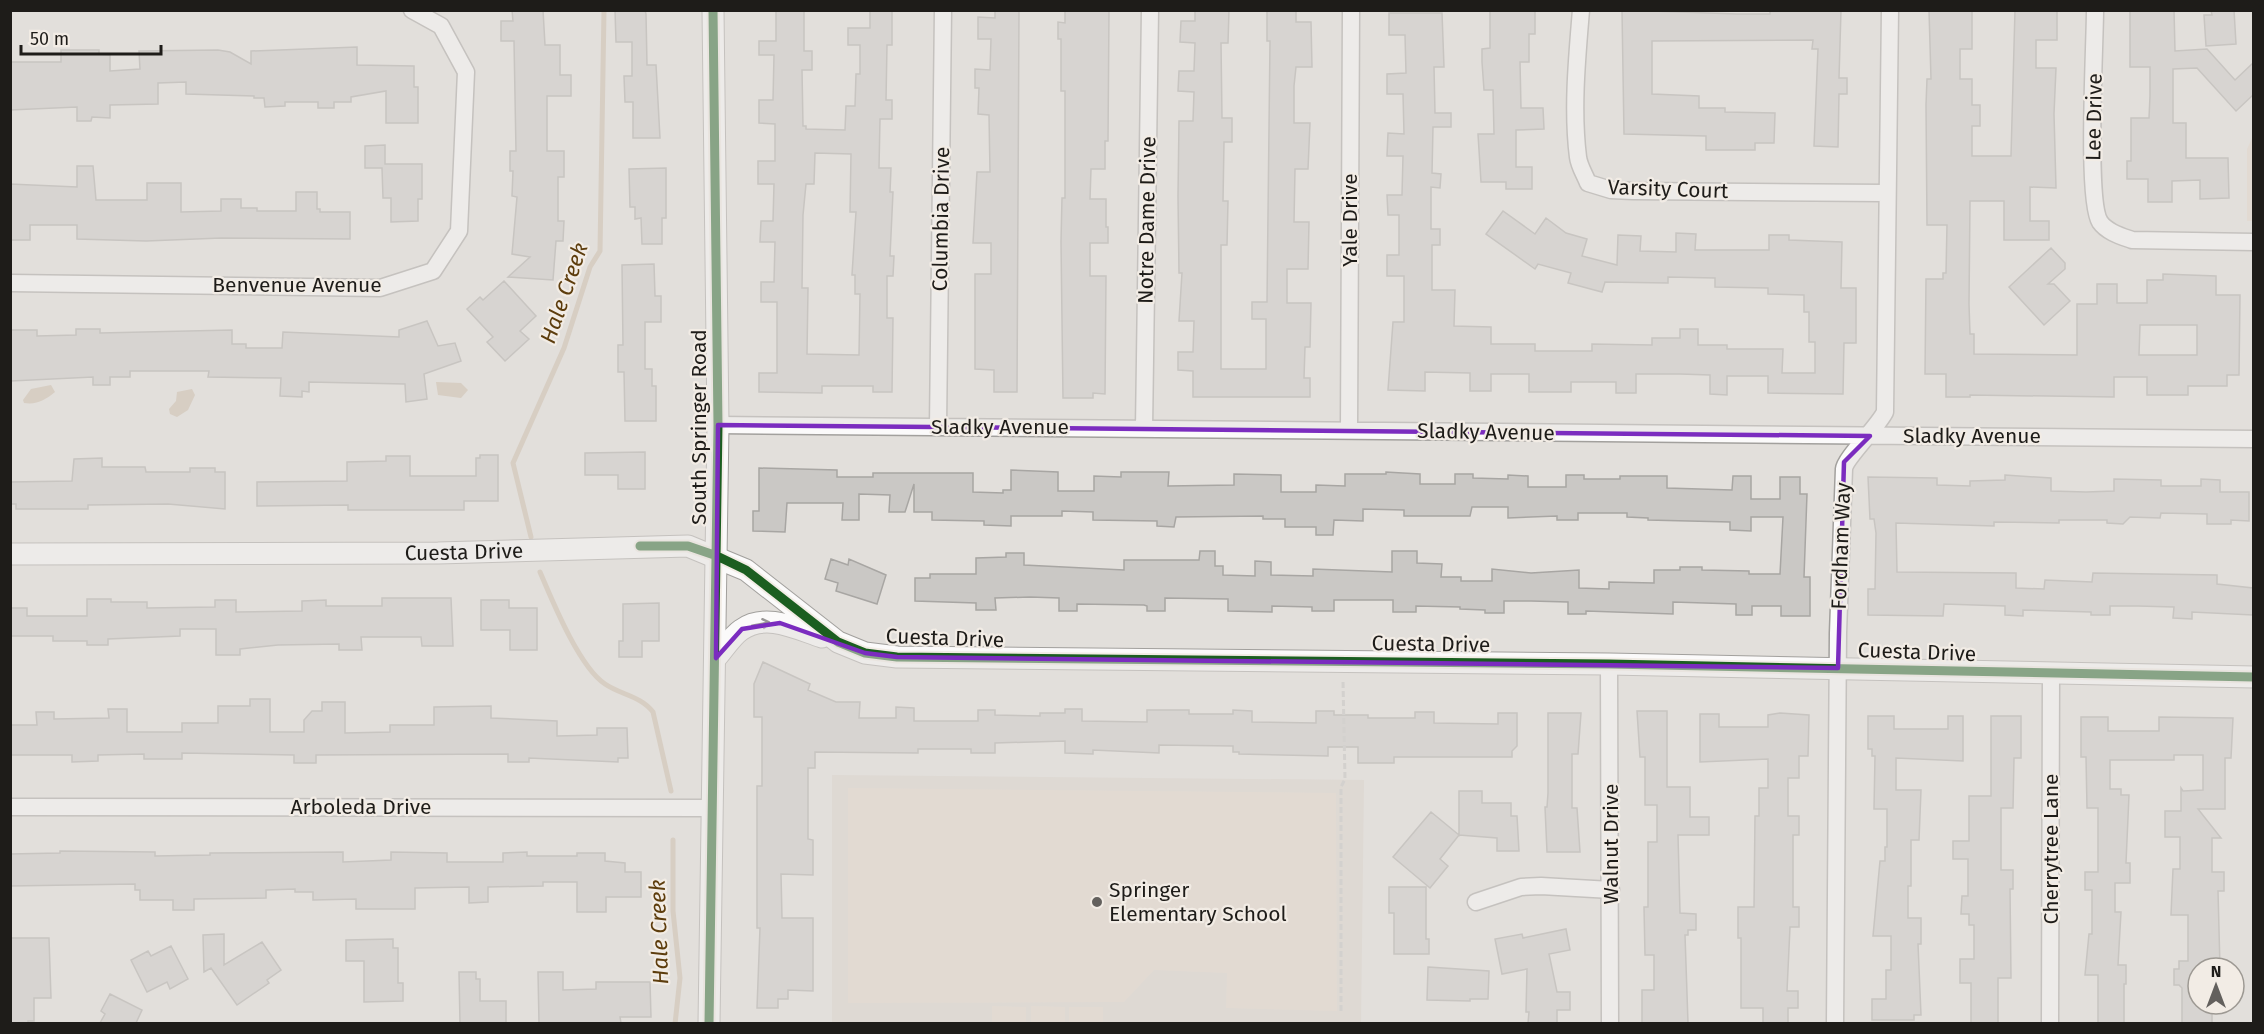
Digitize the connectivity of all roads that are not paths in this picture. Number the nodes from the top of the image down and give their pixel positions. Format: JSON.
{"nodes":[{"id":1,"x":412,"y":10,"type":"edge"},
{"id":2,"x":713,"y":10,"type":"edge"},
{"id":3,"x":943,"y":10,"type":"edge"},
{"id":4,"x":1150,"y":10,"type":"edge"},
{"id":5,"x":1351,"y":10,"type":"edge"},
{"id":6,"x":1581,"y":10,"type":"edge"},
{"id":7,"x":1890,"y":10,"type":"edge"},
{"id":8,"x":2095,"y":10,"type":"edge"},
{"id":9,"x":1886,"y":193,"type":"junction"},
{"id":10,"x":2253,"y":242,"type":"edge"},
{"id":11,"x":10,"y":284,"type":"edge"},
{"id":12,"x":718,"y":425,"type":"junction"},
{"id":13,"x":938,"y":427,"type":"junction"},
{"id":14,"x":1144,"y":429,"type":"junction"},
{"id":15,"x":1349,"y":430,"type":"junction"},
{"id":16,"x":1870,"y":436,"type":"junction"},
{"id":17,"x":2253,"y":439,"type":"edge"},
{"id":18,"x":10,"y":554,"type":"edge"},
{"id":19,"x":717,"y":556,"type":"junction"},
{"id":20,"x":838,"y":642,"type":"junction"},
{"id":21,"x":716,"y":658,"type":"junction"},
{"id":22,"x":1609,"y":664,"type":"junction"},
{"id":23,"x":1838,"y":668,"type":"junction"},
{"id":24,"x":2051,"y":674,"type":"junction"},
{"id":25,"x":2253,"y":677,"type":"edge"},
{"id":26,"x":10,"y":807,"type":"edge"},
{"id":27,"x":711,"y":808,"type":"junction"},
{"id":28,"x":1611,"y":890,"type":"junction"},
{"id":29,"x":1476,"y":902,"type":"dead end"},
{"id":30,"x":709,"y":1023,"type":"edge"},
{"id":31,"x":1610,"y":1023,"type":"edge"},
{"id":32,"x":1834,"y":1023,"type":"edge"},
{"id":33,"x":2050,"y":1023,"type":"edge"}],
"edges":[{"from":1,"to":11,"type":"street","name":"Benvenue Avenue"},
{"from":2,"to":12,"type":"street","name":"South Springer Road"},
{"from":3,"to":13,"type":"street","name":"Columbia Drive"},
{"from":4,"to":14,"type":"street","name":"Notre Dame Drive"},
{"from":5,"to":15,"type":"street","name":"Yale Drive"},
{"from":6,"to":9,"type":"street","name":"Varsity Court"},
{"from":7,"to":9,"type":"street","name":"Fordham Way"},
{"from":8,"to":10,"type":"street","name":"Lee Drive"},
{"from":9,"to":16,"type":"street","name":"Fordham Way"},
{"from":12,"to":13,"type":"street","name":"Sladky Avenue"},
{"from":12,"to":19,"type":"street","name":"South Springer Road"},
{"from":13,"to":14,"type":"street","name":"Sladky Avenue"},
{"from":14,"to":15,"type":"street","name":"Sladky Avenue"},
{"from":15,"to":16,"type":"street","name":"Sladky Avenue"},
{"from":16,"to":17,"type":"street","name":"Sladky Avenue"},
{"from":16,"to":23,"type":"street","name":"Fordham Way"},
{"from":18,"to":19,"type":"street","name":"Cuesta Drive"},
{"from":19,"to":20,"type":"street","name":"Cuesta Drive"},
{"from":19,"to":21,"type":"street","name":"South Springer Road"},
{"from":21,"to":20,"type":"street","one_way":true},
{"from":20,"to":22,"type":"street","name":"Cuesta Drive"},
{"from":21,"to":27,"type":"street","name":"South Springer Road"},
{"from":22,"to":23,"type":"street","name":"Cuesta Drive"},
{"from":22,"to":28,"type":"street","name":"Walnut Drive"},
{"from":23,"to":24,"type":"street","name":"Cuesta Drive"},
{"from":23,"to":32,"type":"street","name":"Fordham Way"},
{"from":24,"to":25,"type":"street","name":"Cuesta Drive"},
{"from":24,"to":33,"type":"street","name":"Cherrytree Lane"},
{"from":26,"to":27,"type":"street","name":"Arboleda Drive"},
{"from":27,"to":30,"type":"street","name":"South Springer Road"},
{"from":28,"to":29,"type":"street"},
{"from":28,"to":31,"type":"street","name":"Walnut Drive"}]}
